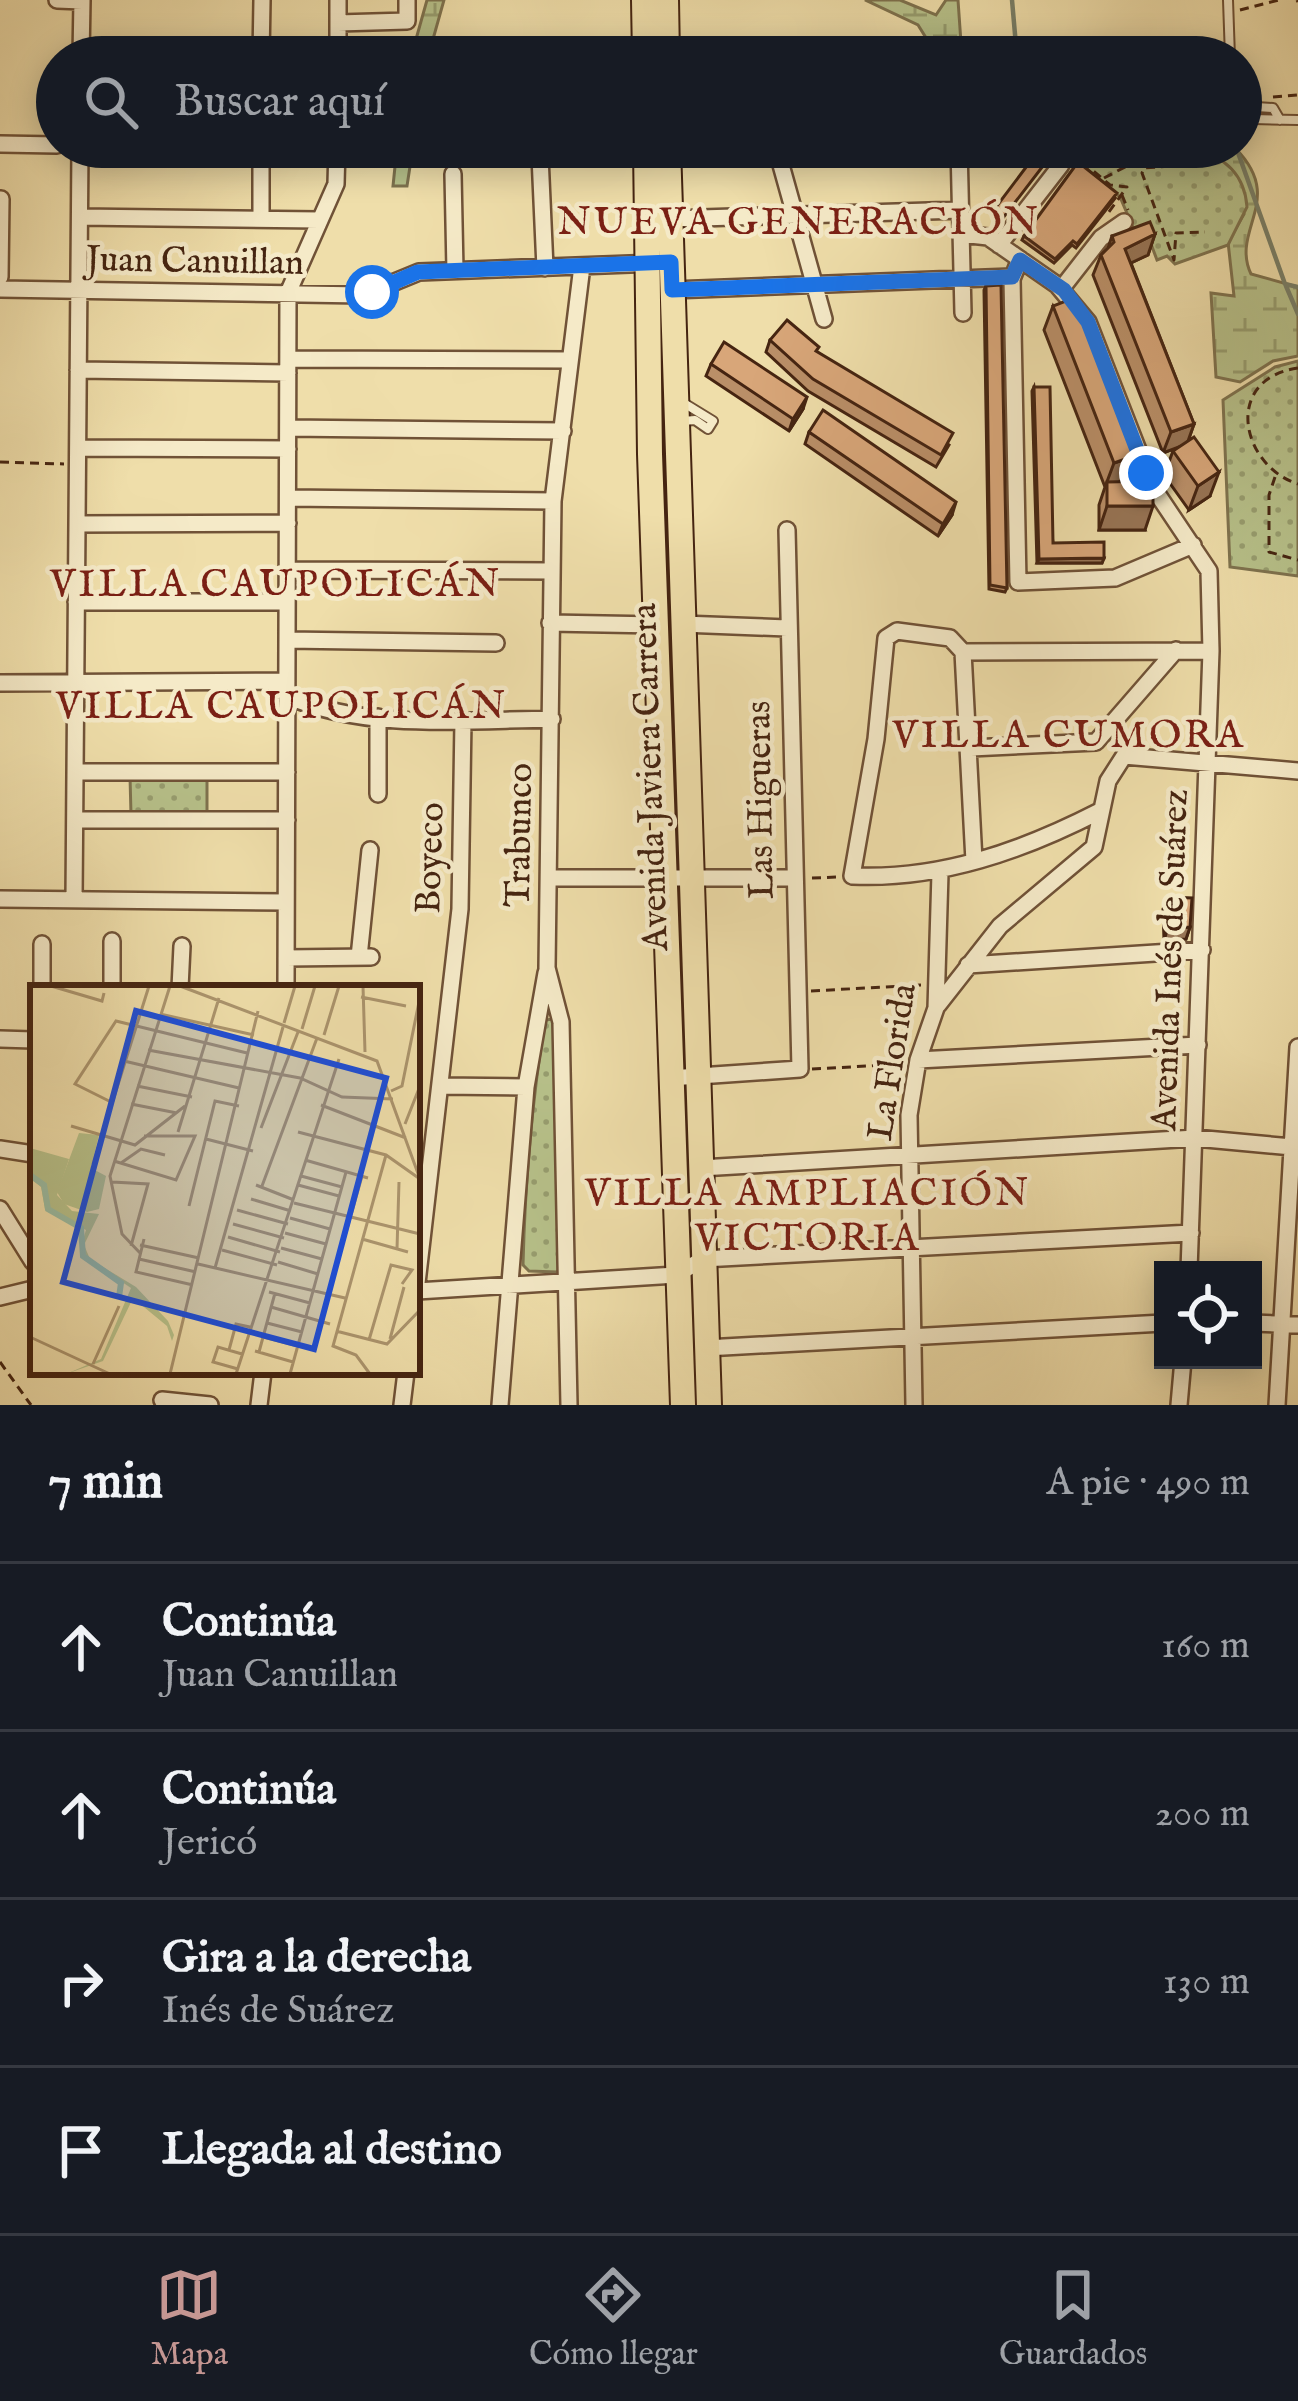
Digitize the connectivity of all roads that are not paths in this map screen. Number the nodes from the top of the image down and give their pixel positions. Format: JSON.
{"nodes":[{"id":1,"x":57,"y":0,"type":"edge"},
{"id":2,"x":82,"y":0,"type":"edge"},
{"id":3,"x":262,"y":0,"type":"edge"},
{"id":4,"x":338,"y":0,"type":"edge"},
{"id":5,"x":407,"y":0,"type":"edge"},
{"id":6,"x":644,"y":0,"type":"edge"},
{"id":7,"x":666,"y":0,"type":"edge"},
{"id":8,"x":1228,"y":0,"type":"edge"},
{"id":9,"x":338,"y":22,"type":"junction"},
{"id":10,"x":81,"y":36,"type":"edge"},
{"id":11,"x":262,"y":36,"type":"edge"},
{"id":12,"x":338,"y":36,"type":"edge"},
{"id":13,"x":645,"y":36,"type":"edge"},
{"id":14,"x":667,"y":36,"type":"edge"},
{"id":15,"x":1229,"y":36,"type":"edge"},
{"id":16,"x":1262,"y":107,"type":"edge"},
{"id":17,"x":1280,"y":120,"type":"junction"},
{"id":18,"x":1298,"y":121,"type":"edge"},
{"id":19,"x":1262,"y":122,"type":"edge"},
{"id":20,"x":0,"y":144,"type":"edge"},
{"id":21,"x":36,"y":145,"type":"edge"},
{"id":22,"x":80,"y":168,"type":"edge"},
{"id":23,"x":261,"y":168,"type":"edge"},
{"id":24,"x":336,"y":168,"type":"edge"},
{"id":25,"x":540,"y":168,"type":"edge"},
{"id":26,"x":661,"y":168,"type":"edge"},
{"id":27,"x":664,"y":168,"type":"edge"},
{"id":28,"x":781,"y":168,"type":"edge"},
{"id":29,"x":959,"y":168,"type":"edge"},
{"id":30,"x":1059,"y":168,"type":"edge"},
{"id":31,"x":453,"y":174,"type":"dead end"},
{"id":32,"x":1,"y":200,"type":"edge"},
{"id":33,"x":960,"y":210,"type":"junction"},
{"id":34,"x":792,"y":215,"type":"junction"},
{"id":35,"x":80,"y":217,"type":"junction"},
{"id":36,"x":261,"y":219,"type":"junction"},
{"id":37,"x":670,"y":219,"type":"junction"},
{"id":38,"x":319,"y":220,"type":"junction"},
{"id":39,"x":1124,"y":222,"type":"dead end"},
{"id":40,"x":961,"y":233,"type":"junction"},
{"id":41,"x":999,"y":245,"type":"junction"},
{"id":42,"x":1020,"y":260,"type":"junction"},
{"id":43,"x":659,"y":263,"type":"junction"},
{"id":44,"x":582,"y":266,"type":"junction"},
{"id":45,"x":544,"y":268,"type":"junction"},
{"id":46,"x":455,"y":271,"type":"junction"},
{"id":47,"x":0,"y":277,"type":"edge"},
{"id":48,"x":1012,"y":277,"type":"junction"},
{"id":49,"x":962,"y":278,"type":"junction"},
{"id":50,"x":814,"y":285,"type":"junction"},
{"id":51,"x":1062,"y":288,"type":"junction"},
{"id":52,"x":0,"y":289,"type":"edge"},
{"id":53,"x":79,"y":289,"type":"junction"},
{"id":54,"x":672,"y":290,"type":"junction"},
{"id":55,"x":288,"y":293,"type":"junction"},
{"id":56,"x":963,"y":313,"type":"dead end"},
{"id":57,"x":824,"y":319,"type":"dead end"},
{"id":58,"x":570,"y":360,"type":"junction"},
{"id":59,"x":288,"y":366,"type":"junction"},
{"id":60,"x":78,"y":370,"type":"junction"},
{"id":61,"x":676,"y":398,"type":"junction"},
{"id":62,"x":676,"y":424,"type":"junction"},
{"id":63,"x":288,"y":428,"type":"junction"},
{"id":64,"x":562,"y":431,"type":"junction"},
{"id":65,"x":288,"y":448,"type":"junction"},
{"id":66,"x":78,"y":456,"type":"junction"},
{"id":67,"x":288,"y":499,"type":"junction"},
{"id":68,"x":553,"y":501,"type":"junction"},
{"id":69,"x":77,"y":524,"type":"junction"},
{"id":70,"x":288,"y":524,"type":"junction"},
{"id":71,"x":788,"y":530,"type":"dead end"},
{"id":72,"x":1193,"y":544,"type":"junction"},
{"id":73,"x":287,"y":570,"type":"junction"},
{"id":74,"x":551,"y":571,"type":"junction"},
{"id":75,"x":76,"y":602,"type":"junction"},
{"id":76,"x":287,"y":602,"type":"junction"},
{"id":77,"x":550,"y":623,"type":"junction"},
{"id":78,"x":669,"y":625,"type":"junction"},
{"id":79,"x":787,"y":628,"type":"junction"},
{"id":80,"x":287,"y":640,"type":"junction"},
{"id":81,"x":496,"y":643,"type":"dead end"},
{"id":82,"x":1176,"y":650,"type":"junction"},
{"id":83,"x":1211,"y":651,"type":"junction"},
{"id":84,"x":963,"y":652,"type":"junction"},
{"id":85,"x":76,"y":682,"type":"junction"},
{"id":86,"x":0,"y":683,"type":"edge"},
{"id":87,"x":287,"y":689,"type":"junction"},
{"id":88,"x":378,"y":717,"type":"junction"},
{"id":89,"x":552,"y":719,"type":"junction"},
{"id":90,"x":464,"y":720,"type":"junction"},
{"id":91,"x":971,"y":748,"type":"junction"},
{"id":92,"x":1208,"y":762,"type":"junction"},
{"id":93,"x":1298,"y":771,"type":"edge"},
{"id":94,"x":75,"y":772,"type":"junction"},
{"id":95,"x":287,"y":772,"type":"junction"},
{"id":96,"x":378,"y":794,"type":"dead end"},
{"id":97,"x":1100,"y":811,"type":"junction"},
{"id":98,"x":75,"y":820,"type":"junction"},
{"id":99,"x":287,"y":820,"type":"junction"},
{"id":100,"x":370,"y":850,"type":"dead end"},
{"id":101,"x":974,"y":861,"type":"junction"},
{"id":102,"x":940,"y":873,"type":"junction"},
{"id":103,"x":677,"y":877,"type":"junction"},
{"id":104,"x":549,"y":878,"type":"junction"},
{"id":105,"x":793,"y":878,"type":"junction"},
{"id":106,"x":0,"y":899,"type":"edge"},
{"id":107,"x":74,"y":900,"type":"junction"},
{"id":108,"x":286,"y":902,"type":"junction"},
{"id":109,"x":112,"y":941,"type":"dead end"},
{"id":110,"x":42,"y":944,"type":"dead end"},
{"id":111,"x":182,"y":946,"type":"dead end"},
{"id":112,"x":1202,"y":950,"type":"junction"},
{"id":113,"x":286,"y":958,"type":"junction"},
{"id":114,"x":968,"y":965,"type":"junction"},
{"id":115,"x":547,"y":968,"type":"junction"},
{"id":116,"x":42,"y":985,"type":"edge"},
{"id":117,"x":112,"y":985,"type":"edge"},
{"id":118,"x":180,"y":985,"type":"edge"},
{"id":119,"x":286,"y":985,"type":"edge"},
{"id":120,"x":936,"y":1008,"type":"junction"},
{"id":121,"x":0,"y":1039,"type":"edge"},
{"id":122,"x":30,"y":1040,"type":"edge"},
{"id":123,"x":1198,"y":1045,"type":"junction"},
{"id":124,"x":1298,"y":1047,"type":"edge"},
{"id":125,"x":918,"y":1060,"type":"junction"},
{"id":126,"x":698,"y":1076,"type":"junction"},
{"id":127,"x":670,"y":1078,"type":"junction"},
{"id":128,"x":440,"y":1086,"type":"junction"},
{"id":129,"x":526,"y":1087,"type":"junction"},
{"id":130,"x":1296,"y":1110,"type":"edge"},
{"id":131,"x":1195,"y":1138,"type":"junction"},
{"id":132,"x":1292,"y":1147,"type":"junction"},
{"id":133,"x":0,"y":1149,"type":"edge"},
{"id":134,"x":30,"y":1154,"type":"edge"},
{"id":135,"x":907,"y":1156,"type":"junction"},
{"id":136,"x":701,"y":1168,"type":"junction"},
{"id":137,"x":1293,"y":1179,"type":"edge"},
{"id":138,"x":0,"y":1209,"type":"edge"},
{"id":139,"x":1191,"y":1233,"type":"junction"},
{"id":140,"x":1292,"y":1244,"type":"edge"},
{"id":141,"x":912,"y":1249,"type":"junction"},
{"id":142,"x":30,"y":1257,"type":"edge"},
{"id":143,"x":703,"y":1259,"type":"junction"},
{"id":144,"x":420,"y":1261,"type":"edge"},
{"id":145,"x":1189,"y":1261,"type":"edge"},
{"id":146,"x":676,"y":1275,"type":"junction"},
{"id":147,"x":570,"y":1285,"type":"junction"},
{"id":148,"x":420,"y":1287,"type":"edge"},
{"id":149,"x":512,"y":1288,"type":"junction"},
{"id":150,"x":30,"y":1290,"type":"edge"},
{"id":151,"x":0,"y":1297,"type":"edge"},
{"id":152,"x":1154,"y":1324,"type":"edge"},
{"id":153,"x":1290,"y":1324,"type":"edge"},
{"id":154,"x":914,"y":1339,"type":"junction"},
{"id":155,"x":706,"y":1348,"type":"junction"},
{"id":156,"x":1182,"y":1369,"type":"edge"},
{"id":157,"x":263,"y":1375,"type":"edge"},
{"id":158,"x":406,"y":1375,"type":"edge"},
{"id":159,"x":162,"y":1400,"type":"dead end"},
{"id":160,"x":210,"y":1405,"type":"edge"},
{"id":161,"x":259,"y":1405,"type":"edge"},
{"id":162,"x":403,"y":1405,"type":"edge"},
{"id":163,"x":500,"y":1405,"type":"edge"},
{"id":164,"x":569,"y":1405,"type":"edge"},
{"id":165,"x":683,"y":1405,"type":"edge"},
{"id":166,"x":709,"y":1405,"type":"edge"},
{"id":167,"x":914,"y":1405,"type":"edge"},
{"id":168,"x":1179,"y":1405,"type":"edge"},
{"id":169,"x":1276,"y":1405,"type":"edge"}],
"edges":[{"from":1,"to":2,"type":"street"},
{"from":2,"to":10,"type":"street"},
{"from":3,"to":11,"type":"street"},
{"from":4,"to":9,"type":"street"},
{"from":5,"to":9,"type":"street"},
{"from":6,"to":13,"type":"main road"},
{"from":7,"to":14,"type":"main road"},
{"from":8,"to":15,"type":"lane"},
{"from":9,"to":12,"type":"street"},
{"from":16,"to":17,"type":"lane"},
{"from":17,"to":18,"type":"lane"},
{"from":17,"to":19,"type":"lane"},
{"from":20,"to":21,"type":"street"},
{"from":22,"to":35,"type":"street"},
{"from":23,"to":36,"type":"street"},
{"from":24,"to":38,"type":"street"},
{"from":25,"to":45,"type":"street"},
{"from":26,"to":43,"type":"main road","name":"Avenida Javiera Carrera"},
{"from":27,"to":37,"type":"main road","name":"Avenida Javiera Carrera"},
{"from":28,"to":34,"type":"street"},
{"from":29,"to":33,"type":"street"},
{"from":30,"to":41,"type":"street"},
{"from":31,"to":46,"type":"street"},
{"from":32,"to":47,"type":"street"},
{"from":33,"to":34,"type":"street"},
{"from":33,"to":40,"type":"street"},
{"from":34,"to":37,"type":"street"},
{"from":34,"to":50,"type":"street"},
{"from":35,"to":36,"type":"street"},
{"from":35,"to":53,"type":"street"},
{"from":36,"to":38,"type":"street"},
{"from":37,"to":43,"type":"main road","name":"Avenida Javiera Carrera"},
{"from":38,"to":55,"type":"street"},
{"from":39,"to":51,"type":"street"},
{"from":40,"to":41,"type":"street"},
{"from":40,"to":49,"type":"street"},
{"from":41,"to":42,"type":"street"},
{"from":42,"to":48,"type":"street"},
{"from":42,"to":51,"type":"street"},
{"from":43,"to":44,"type":"street","name":"Juan Canuillan"},
{"from":43,"to":54,"type":"main road","name":"Avenida Javiera Carrera"},
{"from":43,"to":78,"type":"main road","name":"Avenida Javiera Carrera"},
{"from":44,"to":45,"type":"street","name":"Juan Canuillan"},
{"from":44,"to":58,"type":"street","name":"Trabunco"},
{"from":45,"to":46,"type":"street","name":"Juan Canuillan"},
{"from":46,"to":55,"type":"street","name":"Juan Canuillan"},
{"from":48,"to":49,"type":"street"},
{"from":48,"to":72,"type":"street"},
{"from":49,"to":50,"type":"street"},
{"from":49,"to":56,"type":"street"},
{"from":50,"to":54,"type":"street"},
{"from":50,"to":57,"type":"street"},
{"from":51,"to":72,"type":"street","name":"Avenida Inés de Suárez"},
{"from":52,"to":53,"type":"street","name":"Juan Canuillan"},
{"from":53,"to":55,"type":"street","name":"Juan Canuillan"},
{"from":53,"to":60,"type":"street"},
{"from":54,"to":61,"type":"main road","name":"Avenida Javiera Carrera"},
{"from":55,"to":59,"type":"street"},
{"from":58,"to":59,"type":"street"},
{"from":58,"to":64,"type":"street","name":"Trabunco"},
{"from":59,"to":60,"type":"street"},
{"from":59,"to":63,"type":"street"},
{"from":60,"to":66,"type":"street"},
{"from":61,"to":62,"type":"main road","name":"Avenida Javiera Carrera"},
{"from":61,"to":62,"type":"lane"},
{"from":62,"to":78,"type":"main road","name":"Avenida Javiera Carrera"},
{"from":63,"to":64,"type":"street"},
{"from":63,"to":65,"type":"street"},
{"from":64,"to":68,"type":"street","name":"Trabunco"},
{"from":65,"to":66,"type":"street"},
{"from":65,"to":67,"type":"street"},
{"from":66,"to":69,"type":"street"},
{"from":67,"to":68,"type":"street"},
{"from":67,"to":70,"type":"street"},
{"from":68,"to":74,"type":"street","name":"Trabunco"},
{"from":69,"to":70,"type":"street"},
{"from":69,"to":75,"type":"street"},
{"from":70,"to":73,"type":"street"},
{"from":71,"to":79,"type":"street","name":"Las Higueras"},
{"from":72,"to":83,"type":"street","name":"Avenida Inés de Suárez"},
{"from":73,"to":74,"type":"street"},
{"from":73,"to":76,"type":"street"},
{"from":74,"to":77,"type":"street","name":"Trabunco"},
{"from":75,"to":76,"type":"street"},
{"from":75,"to":85,"type":"street"},
{"from":76,"to":80,"type":"street"},
{"from":77,"to":78,"type":"street"},
{"from":77,"to":89,"type":"street","name":"Trabunco"},
{"from":78,"to":79,"type":"street"},
{"from":78,"to":103,"type":"main road","name":"Avenida Javiera Carrera"},
{"from":79,"to":105,"type":"street","name":"Las Higueras"},
{"from":80,"to":81,"type":"street"},
{"from":80,"to":87,"type":"street"},
{"from":82,"to":83,"type":"street"},
{"from":82,"to":84,"type":"street"},
{"from":82,"to":91,"type":"street"},
{"from":83,"to":92,"type":"street","name":"Avenida Inés de Suárez"},
{"from":84,"to":91,"type":"street"},
{"from":84,"to":102,"type":"street"},
{"from":85,"to":86,"type":"street"},
{"from":85,"to":87,"type":"street"},
{"from":85,"to":94,"type":"street"},
{"from":87,"to":88,"type":"street"},
{"from":87,"to":95,"type":"street"},
{"from":88,"to":90,"type":"street"},
{"from":88,"to":96,"type":"street"},
{"from":89,"to":90,"type":"street"},
{"from":89,"to":104,"type":"street","name":"Trabunco"},
{"from":90,"to":128,"type":"street","name":"Boyeco"},
{"from":91,"to":101,"type":"street"},
{"from":92,"to":93,"type":"street"},
{"from":92,"to":97,"type":"street"},
{"from":92,"to":112,"type":"street","name":"Avenida Inés de Suárez"},
{"from":94,"to":95,"type":"street"},
{"from":94,"to":98,"type":"street"},
{"from":95,"to":99,"type":"street"},
{"from":97,"to":101,"type":"street"},
{"from":97,"to":114,"type":"street"},
{"from":98,"to":99,"type":"street"},
{"from":98,"to":107,"type":"street"},
{"from":99,"to":108,"type":"street"},
{"from":100,"to":113,"type":"street"},
{"from":101,"to":102,"type":"street"},
{"from":102,"to":120,"type":"street","name":"La Florida"},
{"from":103,"to":104,"type":"street"},
{"from":103,"to":105,"type":"street"},
{"from":103,"to":126,"type":"main road","name":"Avenida Javiera Carrera"},
{"from":103,"to":127,"type":"main road","name":"Avenida Javiera Carrera"},
{"from":104,"to":115,"type":"street","name":"Trabunco"},
{"from":105,"to":126,"type":"street","name":"Las Higueras"},
{"from":106,"to":107,"type":"street"},
{"from":107,"to":108,"type":"street"},
{"from":108,"to":113,"type":"street"},
{"from":109,"to":117,"type":"street"},
{"from":110,"to":116,"type":"street"},
{"from":111,"to":118,"type":"street"},
{"from":112,"to":114,"type":"street"},
{"from":112,"to":123,"type":"street","name":"Avenida Inés de Suárez"},
{"from":113,"to":119,"type":"street"},
{"from":114,"to":120,"type":"street"},
{"from":115,"to":129,"type":"street"},
{"from":115,"to":147,"type":"street","name":"Trabunco"},
{"from":120,"to":125,"type":"street","name":"La Florida"},
{"from":121,"to":122,"type":"street"},
{"from":123,"to":125,"type":"street"},
{"from":123,"to":131,"type":"street","name":"Avenida Inés de Suárez"},
{"from":124,"to":130,"type":"street"},
{"from":125,"to":135,"type":"street","name":"La Florida"},
{"from":126,"to":127,"type":"street"},
{"from":126,"to":136,"type":"main road","name":"Avenida Javiera Carrera"},
{"from":127,"to":146,"type":"main road","name":"Avenida Javiera Carrera"},
{"from":128,"to":129,"type":"street"},
{"from":128,"to":144,"type":"street","name":"Boyeco"},
{"from":129,"to":149,"type":"street"},
{"from":130,"to":132,"type":"street"},
{"from":131,"to":132,"type":"street"},
{"from":131,"to":135,"type":"street"},
{"from":131,"to":139,"type":"street","name":"Avenida Inés de Suárez"},
{"from":132,"to":137,"type":"street"},
{"from":133,"to":134,"type":"street"},
{"from":135,"to":136,"type":"street"},
{"from":135,"to":141,"type":"street","name":"La Florida"},
{"from":136,"to":143,"type":"main road","name":"Avenida Javiera Carrera"},
{"from":137,"to":140,"type":"street"},
{"from":138,"to":142,"type":"street"},
{"from":139,"to":141,"type":"street"},
{"from":139,"to":145,"type":"street","name":"Avenida Inés de Suárez"},
{"from":140,"to":153,"type":"street"},
{"from":141,"to":143,"type":"street"},
{"from":141,"to":154,"type":"street","name":"La Florida"},
{"from":143,"to":146,"type":"street"},
{"from":143,"to":155,"type":"main road","name":"Avenida Javiera Carrera"},
{"from":146,"to":147,"type":"street"},
{"from":146,"to":165,"type":"main road","name":"Avenida Javiera Carrera"},
{"from":147,"to":149,"type":"street"},
{"from":147,"to":164,"type":"street","name":"Trabunco"},
{"from":148,"to":149,"type":"street"},
{"from":149,"to":163,"type":"street"},
{"from":150,"to":151,"type":"street"},
{"from":152,"to":154,"type":"street"},
{"from":153,"to":169,"type":"street"},
{"from":154,"to":155,"type":"street"},
{"from":154,"to":167,"type":"street","name":"La Florida"},
{"from":155,"to":166,"type":"main road","name":"Avenida Javiera Carrera"},
{"from":156,"to":168,"type":"street"},
{"from":157,"to":161,"type":"street"},
{"from":158,"to":162,"type":"street"},
{"from":159,"to":160,"type":"street"}]}
